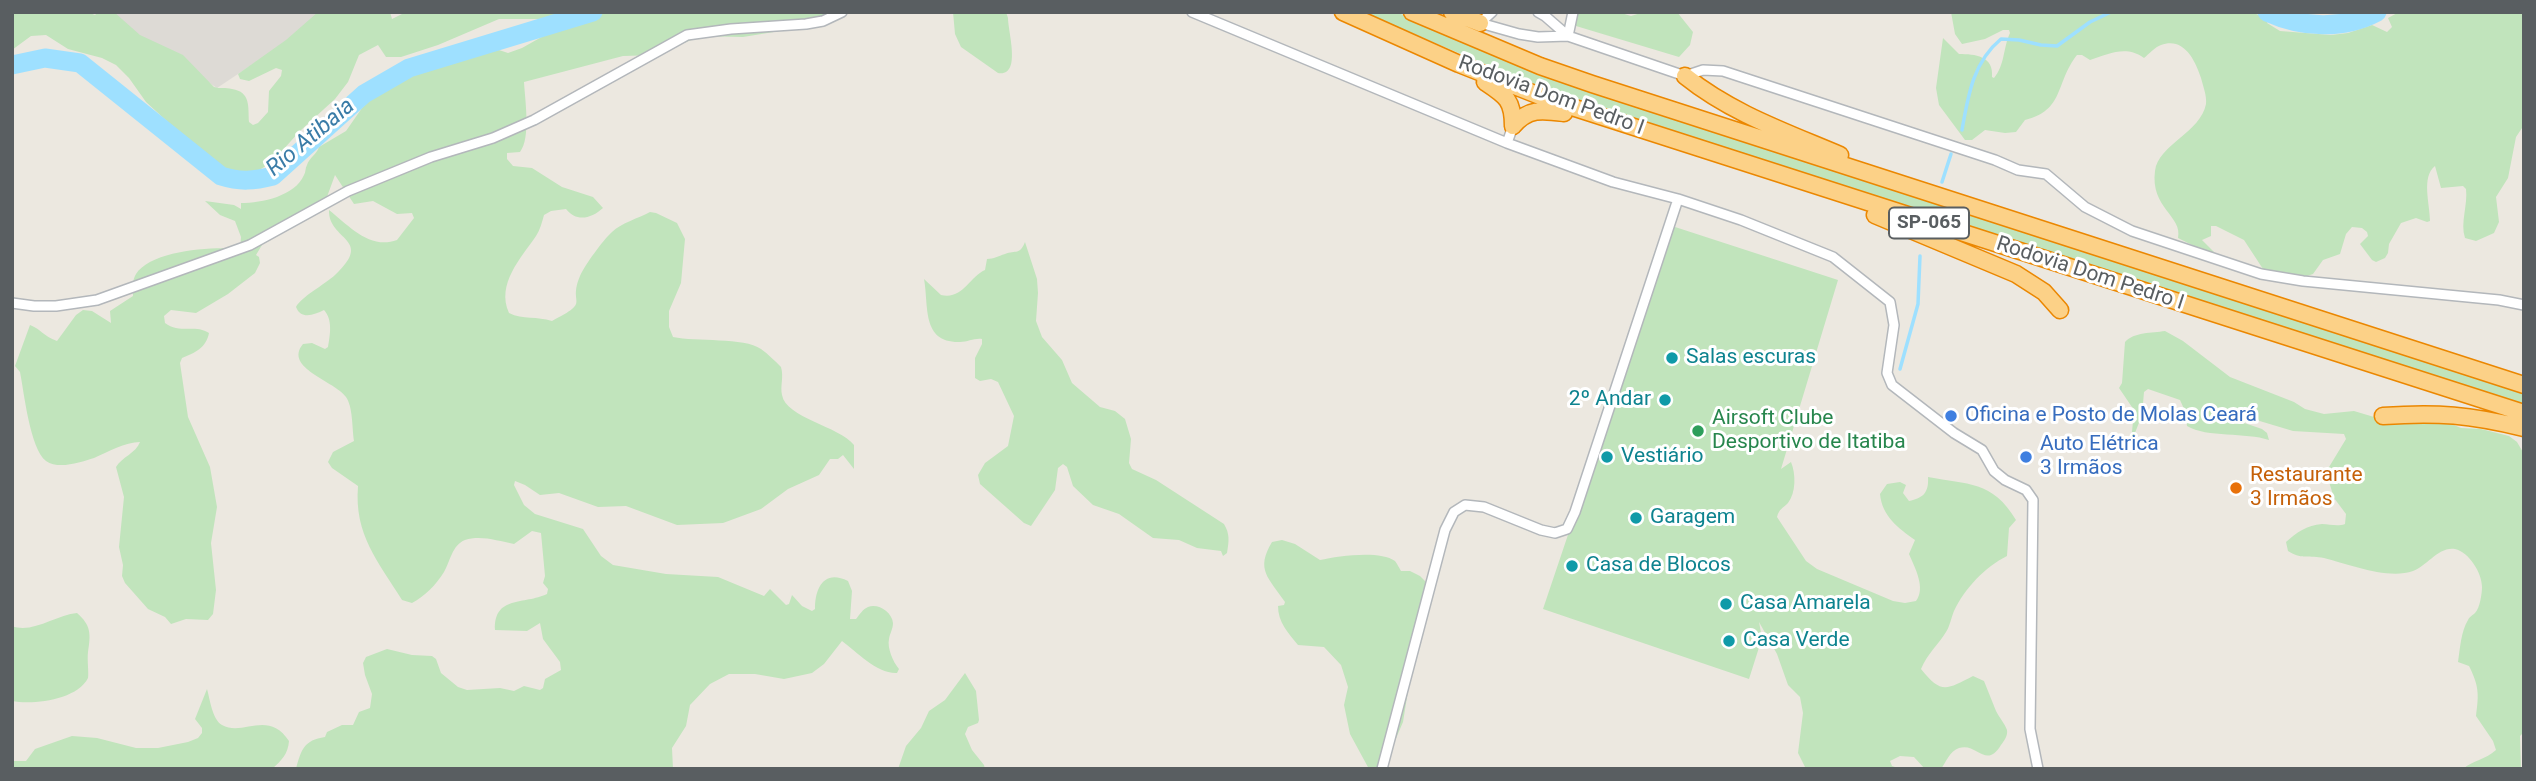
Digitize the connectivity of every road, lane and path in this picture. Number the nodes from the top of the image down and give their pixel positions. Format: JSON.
{"nodes":[{"id":1,"x":842,"y":12,"type":"edge"},
{"id":2,"x":1192,"y":12,"type":"edge"},
{"id":3,"x":1343,"y":12,"type":"edge"},
{"id":4,"x":1412,"y":12,"type":"edge"},
{"id":5,"x":1452,"y":12,"type":"edge"},
{"id":6,"x":1538,"y":12,"type":"edge"},
{"id":7,"x":1573,"y":12,"type":"edge"},
{"id":8,"x":1486,"y":17,"type":"edge"},
{"id":9,"x":1568,"y":36,"type":"junction"},
{"id":10,"x":1459,"y":64,"type":"junction"},
{"id":11,"x":1685,"y":76,"type":"junction"},
{"id":12,"x":1623,"y":123,"type":"junction"},
{"id":13,"x":1513,"y":126,"type":"junction"},
{"id":14,"x":1507,"y":144,"type":"junction"},
{"id":15,"x":1755,"y":168,"type":"junction"},
{"id":16,"x":1678,"y":199,"type":"junction"},
{"id":17,"x":1949,"y":200,"type":"junction"},
{"id":18,"x":12,"y":303,"type":"edge"},
{"id":19,"x":2524,"y":305,"type":"edge"},
{"id":20,"x":2060,"y":310,"type":"dead end"},
{"id":21,"x":2385,"y":340,"type":"junction"},
{"id":22,"x":2524,"y":375,"type":"edge"},
{"id":23,"x":2524,"y":385,"type":"edge"},
{"id":24,"x":2524,"y":413,"type":"edge"},
{"id":25,"x":2383,"y":416,"type":"dead end"},
{"id":26,"x":2524,"y":428,"type":"edge"},
{"id":27,"x":1382,"y":769,"type":"edge"},
{"id":28,"x":2038,"y":769,"type":"edge"}],
"edges":[{"from":1,"to":18,"type":"street"},
{"from":2,"to":14,"type":"street"},
{"from":3,"to":10,"type":"highway","name":"Rodovia Dom Pedro I","number":"SP-065"},
{"from":4,"to":17,"type":"highway","name":"Rodovia Dom Pedro I","number":"SP-065"},
{"from":5,"to":8,"type":"highway"},
{"from":6,"to":9,"type":"street"},
{"from":7,"to":9,"type":"street"},
{"from":8,"to":9,"type":"street"},
{"from":9,"to":11,"type":"street"},
{"from":10,"to":12,"type":"highway","name":"Rodovia Dom Pedro I","number":"SP-065"},
{"from":10,"to":13,"type":"highway"},
{"from":11,"to":17,"type":"highway"},
{"from":11,"to":19,"type":"street"},
{"from":12,"to":13,"type":"highway"},
{"from":12,"to":15,"type":"highway","name":"Rodovia Dom Pedro I","number":"SP-065"},
{"from":13,"to":14,"type":"street"},
{"from":14,"to":16,"type":"street"},
{"from":15,"to":20,"type":"highway"},
{"from":15,"to":24,"type":"highway","name":"Rodovia Dom Pedro I","number":"SP-065"},
{"from":16,"to":27,"type":"street"},
{"from":16,"to":28,"type":"street"},
{"from":17,"to":21,"type":"highway","name":"Rodovia Dom Pedro I","number":"SP-065"},
{"from":21,"to":22,"type":"highway"},
{"from":21,"to":23,"type":"highway","name":"Rodovia Dom Pedro I","number":"SP-065"},
{"from":25,"to":26,"type":"highway"}]}
